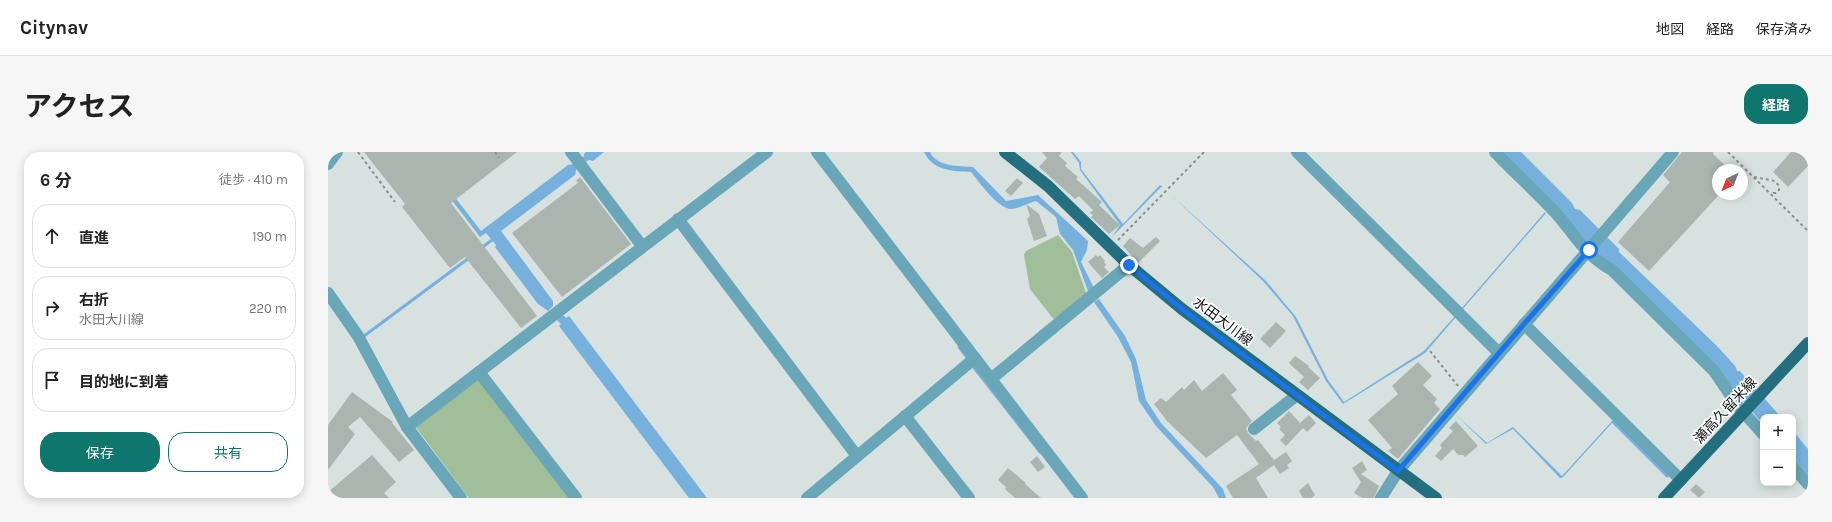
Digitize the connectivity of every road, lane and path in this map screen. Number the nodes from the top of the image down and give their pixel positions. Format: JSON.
{"nodes":[{"id":1,"x":337,"y":152,"type":"edge"},
{"id":2,"x":358,"y":152,"type":"edge"},
{"id":3,"x":495,"y":152,"type":"edge"},
{"id":4,"x":571,"y":152,"type":"edge"},
{"id":5,"x":768,"y":152,"type":"edge"},
{"id":6,"x":817,"y":152,"type":"edge"},
{"id":7,"x":1005,"y":152,"type":"edge"},
{"id":8,"x":1204,"y":152,"type":"edge"},
{"id":9,"x":1297,"y":152,"type":"edge"},
{"id":10,"x":1495,"y":152,"type":"edge"},
{"id":11,"x":1673,"y":152,"type":"edge"},
{"id":12,"x":1728,"y":152,"type":"edge"},
{"id":13,"x":499,"y":158,"type":"dead end"},
{"id":14,"x":328,"y":164,"type":"edge"},
{"id":15,"x":1753,"y":177,"type":"junction"},
{"id":16,"x":1769,"y":192,"type":"junction"},
{"id":17,"x":395,"y":202,"type":"dead end"},
{"id":18,"x":678,"y":219,"type":"junction"},
{"id":19,"x":1808,"y":231,"type":"edge"},
{"id":20,"x":642,"y":246,"type":"junction"},
{"id":21,"x":1111,"y":247,"type":"junction"},
{"id":22,"x":1588,"y":251,"type":"junction"},
{"id":23,"x":1129,"y":265,"type":"junction"},
{"id":24,"x":328,"y":293,"type":"edge"},
{"id":25,"x":1524,"y":324,"type":"junction"},
{"id":26,"x":1808,"y":343,"type":"edge"},
{"id":27,"x":1430,"y":351,"type":"dead end"},
{"id":28,"x":1499,"y":353,"type":"junction"},
{"id":29,"x":975,"y":358,"type":"junction"},
{"id":30,"x":479,"y":372,"type":"junction"},
{"id":31,"x":991,"y":379,"type":"junction"},
{"id":32,"x":1465,"y":394,"type":"junction"},
{"id":33,"x":1297,"y":395,"type":"junction"},
{"id":34,"x":1744,"y":413,"type":"junction"},
{"id":35,"x":905,"y":416,"type":"junction"},
{"id":36,"x":407,"y":427,"type":"junction"},
{"id":37,"x":1254,"y":429,"type":"dead end"},
{"id":38,"x":1760,"y":431,"type":"edge"},
{"id":39,"x":857,"y":456,"type":"junction"},
{"id":40,"x":1796,"y":470,"type":"edge"},
{"id":41,"x":1398,"y":471,"type":"junction"},
{"id":42,"x":1681,"y":480,"type":"junction"},
{"id":43,"x":1808,"y":484,"type":"edge"},
{"id":44,"x":461,"y":498,"type":"edge"},
{"id":45,"x":576,"y":498,"type":"edge"},
{"id":46,"x":806,"y":498,"type":"edge"},
{"id":47,"x":969,"y":498,"type":"edge"},
{"id":48,"x":1082,"y":498,"type":"edge"},
{"id":49,"x":1381,"y":498,"type":"edge"},
{"id":50,"x":1436,"y":498,"type":"edge"},
{"id":51,"x":1664,"y":498,"type":"edge"}],
"edges":[{"from":1,"to":14,"type":"street"},
{"from":2,"to":17,"type":"path"},
{"from":3,"to":13,"type":"path"},
{"from":4,"to":20,"type":"street"},
{"from":5,"to":18,"type":"street"},
{"from":6,"to":29,"type":"street"},
{"from":7,"to":21,"type":"main road","name":"水田大川線"},
{"from":8,"to":21,"type":"path"},
{"from":9,"to":28,"type":"street"},
{"from":10,"to":22,"type":"street"},
{"from":11,"to":22,"type":"street"},
{"from":12,"to":15,"type":"path"},
{"from":15,"to":16,"type":"path"},
{"from":15,"to":16,"type":"path"},
{"from":16,"to":19,"type":"path"},
{"from":18,"to":20,"type":"street"},
{"from":18,"to":39,"type":"street"},
{"from":20,"to":30,"type":"street"},
{"from":21,"to":23,"type":"main road","name":"水田大川線"},
{"from":22,"to":25,"type":"street"},
{"from":22,"to":34,"type":"street"},
{"from":23,"to":31,"type":"street"},
{"from":23,"to":33,"type":"main road","name":"水田大川線"},
{"from":24,"to":36,"type":"street"},
{"from":25,"to":28,"type":"street"},
{"from":25,"to":42,"type":"street"},
{"from":26,"to":34,"type":"main road","name":"瀬高久留米線"},
{"from":27,"to":32,"type":"path"},
{"from":28,"to":32,"type":"street"},
{"from":29,"to":31,"type":"street"},
{"from":29,"to":35,"type":"street"},
{"from":30,"to":36,"type":"street"},
{"from":30,"to":45,"type":"street"},
{"from":31,"to":48,"type":"street"},
{"from":32,"to":41,"type":"street"},
{"from":33,"to":37,"type":"street"},
{"from":33,"to":41,"type":"main road","name":"水田大川線"},
{"from":34,"to":38,"type":"street"},
{"from":34,"to":42,"type":"main road","name":"瀬高久留米線"},
{"from":35,"to":39,"type":"street"},
{"from":35,"to":47,"type":"street"},
{"from":36,"to":44,"type":"street"},
{"from":39,"to":46,"type":"street"},
{"from":40,"to":43,"type":"street"},
{"from":41,"to":49,"type":"street"},
{"from":41,"to":50,"type":"main road","name":"水田大川線"},
{"from":42,"to":51,"type":"main road","name":"瀬高久留米線"}]}
